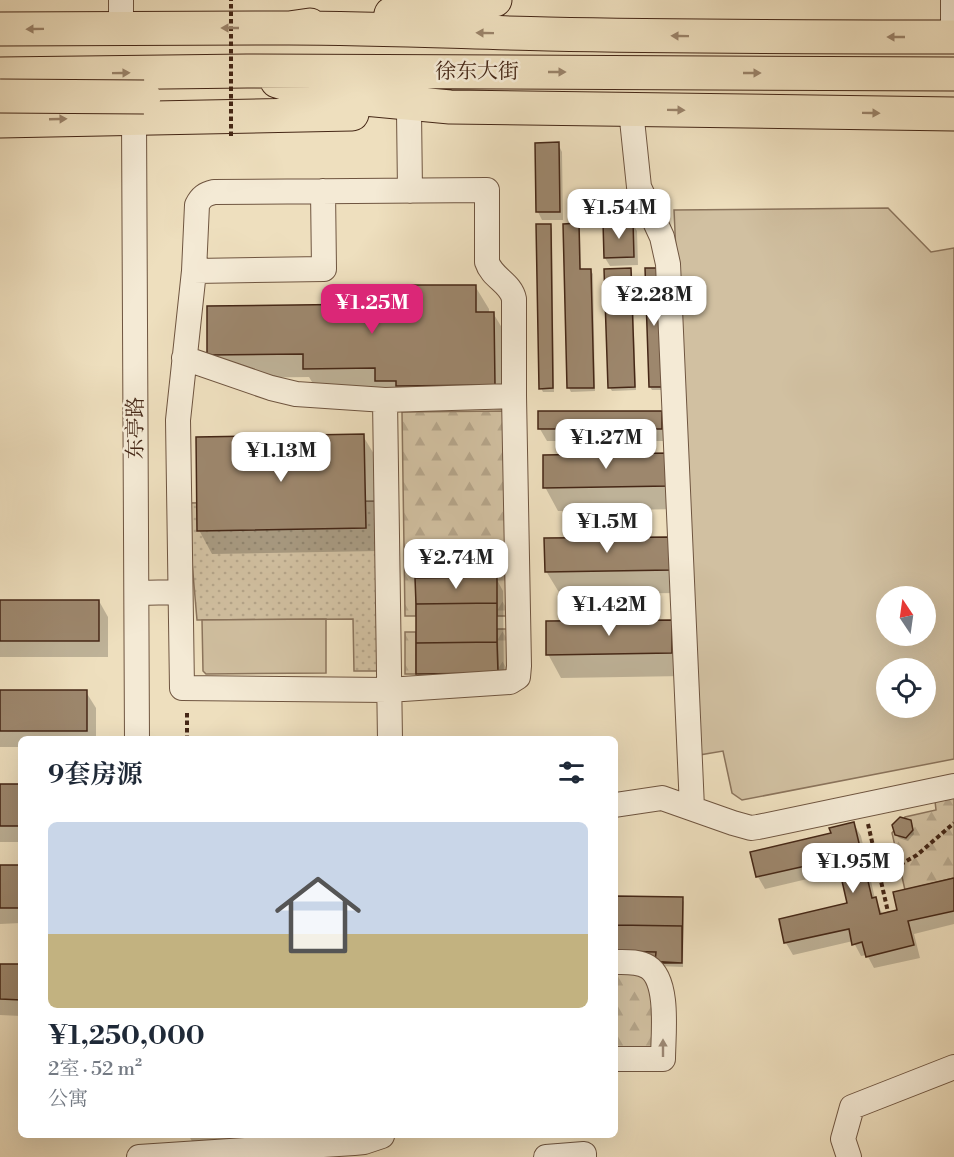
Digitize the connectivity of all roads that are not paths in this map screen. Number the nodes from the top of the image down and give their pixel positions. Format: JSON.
{"nodes":[{"id":1,"x":495,"y":0,"type":"edge"},
{"id":2,"x":952,"y":0,"type":"edge"},
{"id":3,"x":121,"y":14,"type":"edge"},
{"id":4,"x":289,"y":28,"type":"junction"},
{"id":5,"x":0,"y":29,"type":"edge"},
{"id":6,"x":953,"y":37,"type":"edge"},
{"id":7,"x":247,"y":71,"type":"junction"},
{"id":8,"x":487,"y":71,"type":"junction"},
{"id":9,"x":0,"y":74,"type":"edge"},
{"id":10,"x":954,"y":74,"type":"edge"},
{"id":11,"x":322,"y":95,"type":"junction"},
{"id":12,"x":0,"y":96,"type":"edge"},
{"id":13,"x":139,"y":107,"type":"junction"},
{"id":14,"x":450,"y":107,"type":"junction"},
{"id":15,"x":631,"y":110,"type":"junction"},
{"id":16,"x":401,"y":113,"type":"junction"},
{"id":17,"x":954,"y":114,"type":"edge"},
{"id":18,"x":0,"y":121,"type":"edge"},
{"id":19,"x":402,"y":191,"type":"junction"},
{"id":20,"x":323,"y":192,"type":"junction"},
{"id":21,"x":194,"y":271,"type":"junction"},
{"id":22,"x":184,"y":358,"type":"junction"},
{"id":23,"x":514,"y":396,"type":"junction"},
{"id":24,"x":385,"y":400,"type":"junction"},
{"id":25,"x":180,"y":592,"type":"junction"},
{"id":26,"x":137,"y":593,"type":"junction"},
{"id":27,"x":388,"y":690,"type":"junction"},
{"id":28,"x":137,"y":736,"type":"edge"},
{"id":29,"x":390,"y":736,"type":"edge"},
{"id":30,"x":954,"y":786,"type":"edge"},
{"id":31,"x":618,"y":805,"type":"edge"},
{"id":32,"x":692,"y":808,"type":"junction"},
{"id":33,"x":618,"y":962,"type":"edge"},
{"id":34,"x":618,"y":1059,"type":"edge"},
{"id":35,"x":954,"y":1067,"type":"edge"},
{"id":36,"x":139,"y":1138,"type":"edge"},
{"id":37,"x":374,"y":1138,"type":"edge"},
{"id":38,"x":139,"y":1157,"type":"edge"},
{"id":39,"x":546,"y":1157,"type":"edge"},
{"id":40,"x":584,"y":1157,"type":"edge"},
{"id":41,"x":849,"y":1157,"type":"edge"}],
"edges":[{"from":1,"to":4,"type":"highway"},
{"from":2,"to":6,"type":"street"},
{"from":4,"to":3,"type":"highway","one_way":true},
{"from":3,"to":5,"type":"highway","one_way":true},
{"from":6,"to":4,"type":"highway","name":"徐东大街","one_way":true},
{"from":7,"to":8,"type":"highway","name":"徐东大街"},
{"from":9,"to":7,"type":"highway","name":"徐东大街","one_way":true},
{"from":7,"to":11,"type":"highway"},
{"from":8,"to":10,"type":"highway","name":"徐东大街","one_way":true},
{"from":8,"to":11,"type":"highway"},
{"from":11,"to":13,"type":"highway"},
{"from":11,"to":14,"type":"highway"},
{"from":12,"to":13,"type":"highway","bridge":true},
{"from":13,"to":16,"type":"highway"},
{"from":18,"to":13,"type":"highway","one_way":true},
{"from":13,"to":26,"type":"street","name":"东亭路"},
{"from":14,"to":15,"type":"highway"},
{"from":14,"to":16,"type":"highway"},
{"from":15,"to":17,"type":"highway","one_way":true},
{"from":15,"to":32,"type":"street"},
{"from":16,"to":19,"type":"street"},
{"from":19,"to":20,"type":"street"},
{"from":19,"to":23,"type":"street"},
{"from":20,"to":21,"type":"street"},
{"from":20,"to":21,"type":"street"},
{"from":21,"to":22,"type":"street"},
{"from":22,"to":24,"type":"street"},
{"from":22,"to":25,"type":"street"},
{"from":23,"to":24,"type":"street"},
{"from":23,"to":27,"type":"street"},
{"from":24,"to":27,"type":"street"},
{"from":25,"to":26,"type":"street"},
{"from":25,"to":27,"type":"street"},
{"from":26,"to":28,"type":"street","name":"东亭路"},
{"from":27,"to":29,"type":"street"},
{"from":30,"to":32,"type":"street"},
{"from":31,"to":32,"type":"street"},
{"from":34,"to":33,"type":"street","one_way":true},
{"from":35,"to":41,"type":"street"},
{"from":36,"to":38,"type":"street"},
{"from":37,"to":38,"type":"street"},
{"from":39,"to":40,"type":"street"}]}
